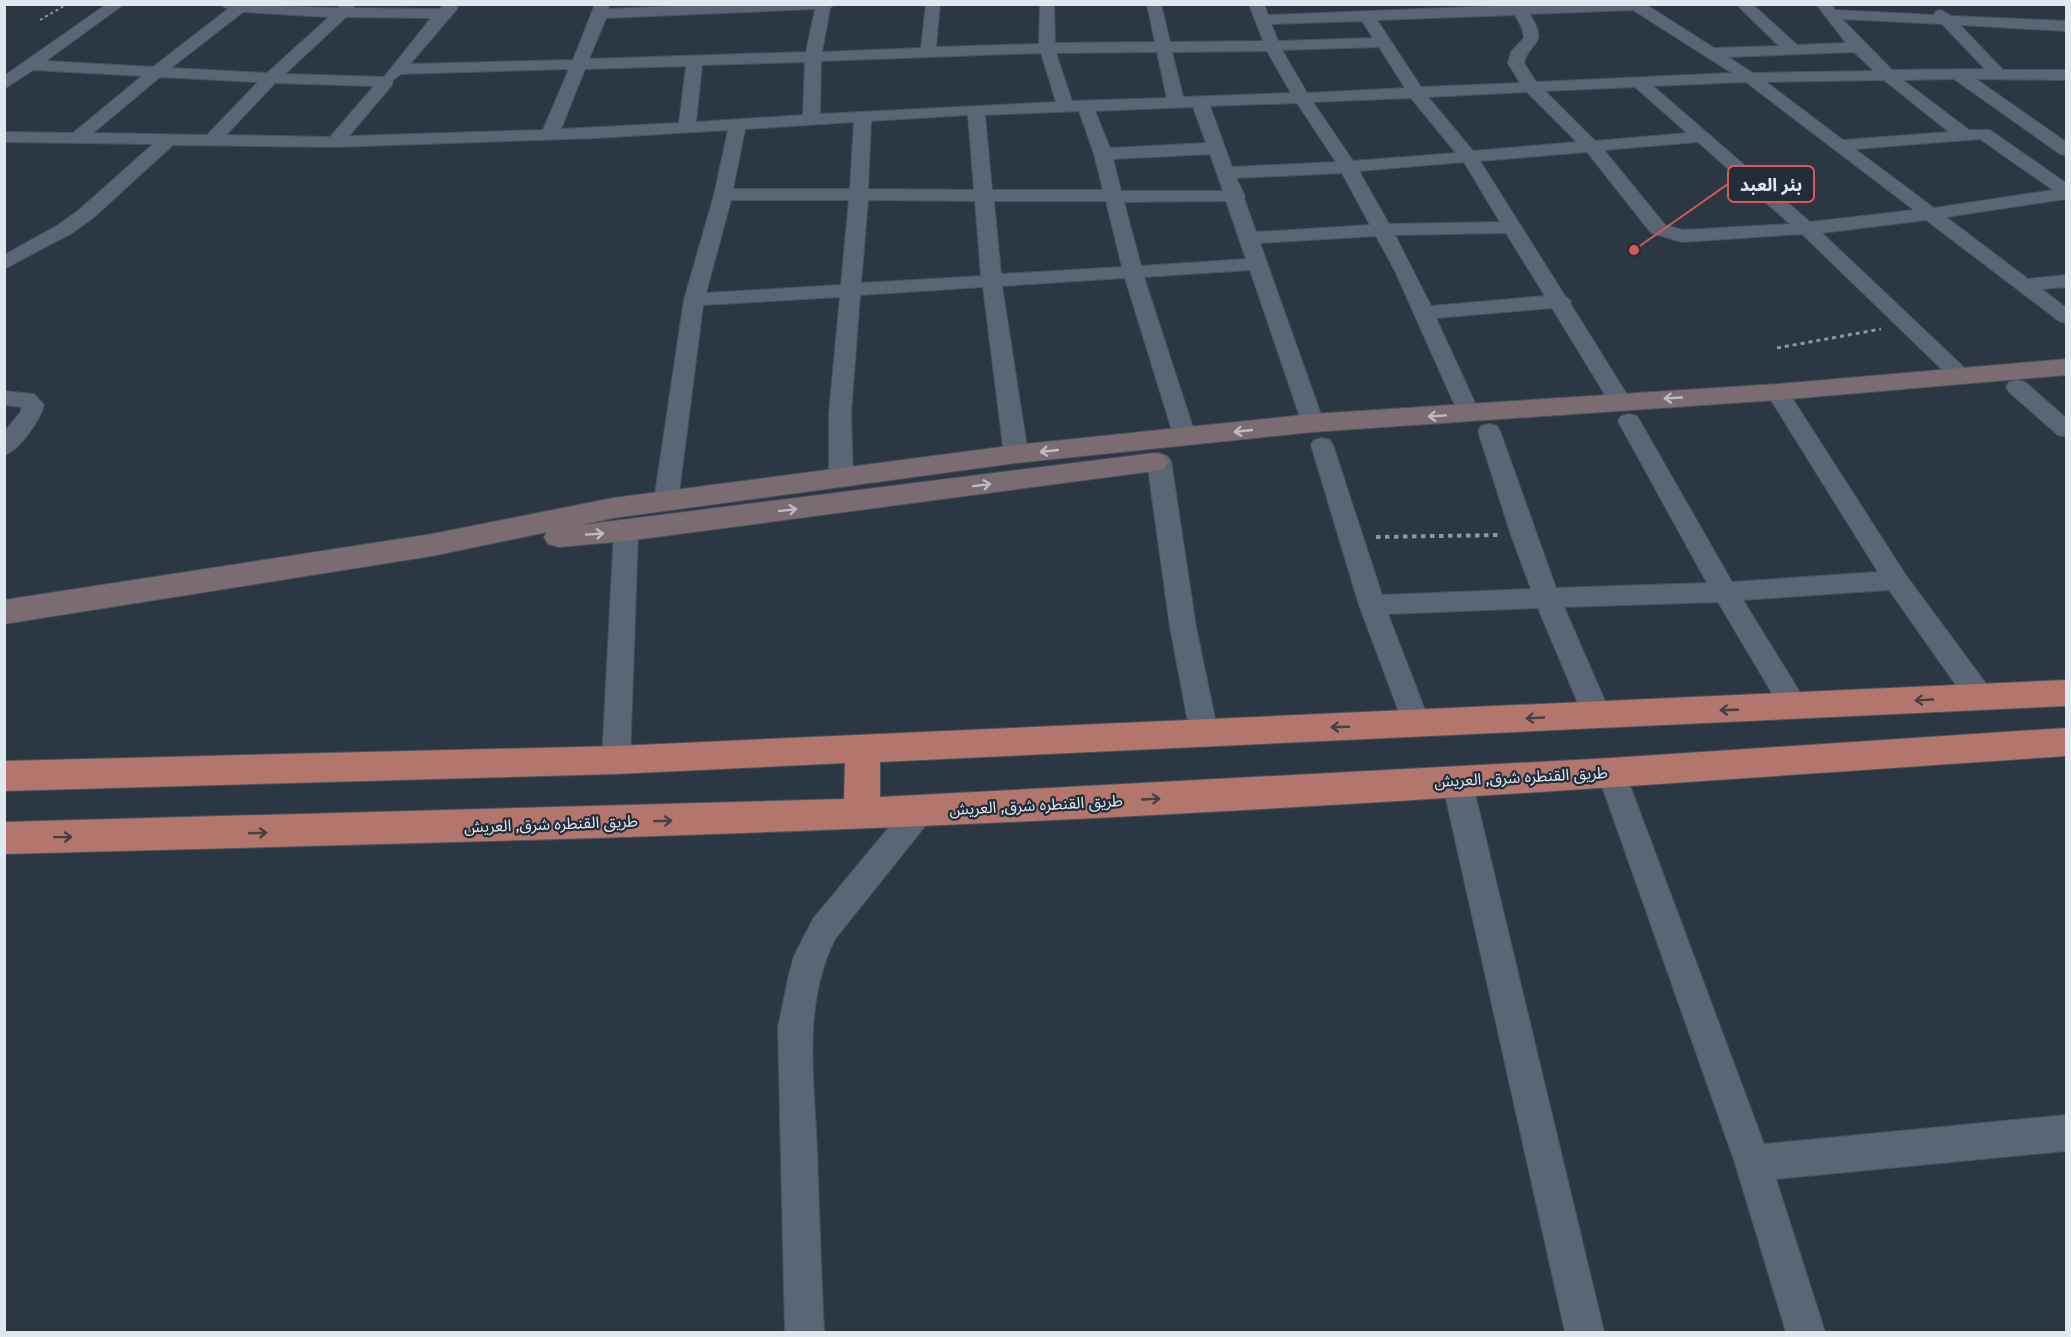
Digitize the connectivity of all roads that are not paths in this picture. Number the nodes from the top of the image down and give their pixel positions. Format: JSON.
{"nodes":[{"id":1,"x":117,"y":4,"type":"edge"},
{"id":2,"x":828,"y":4,"type":"edge"},
{"id":3,"x":933,"y":4,"type":"edge"},
{"id":4,"x":1047,"y":4,"type":"edge"},
{"id":5,"x":1154,"y":4,"type":"edge"},
{"id":6,"x":1256,"y":4,"type":"edge"},
{"id":7,"x":1743,"y":4,"type":"edge"},
{"id":8,"x":1934,"y":4,"type":"edge"},
{"id":9,"x":823,"y":5,"type":"edge"},
{"id":10,"x":1634,"y":5,"type":"edge"},
{"id":11,"x":233,"y":6,"type":"edge"},
{"id":12,"x":346,"y":9,"type":"edge"},
{"id":13,"x":449,"y":9,"type":"edge"},
{"id":14,"x":601,"y":9,"type":"edge"},
{"id":15,"x":1385,"y":9,"type":"edge"},
{"id":16,"x":1826,"y":9,"type":"edge"},
{"id":17,"x":1520,"y":10,"type":"junction"},
{"id":18,"x":2053,"y":11,"type":"dead end"},
{"id":19,"x":1366,"y":15,"type":"junction"},
{"id":20,"x":1262,"y":20,"type":"junction"},
{"id":21,"x":1946,"y":20,"type":"junction"},
{"id":22,"x":2067,"y":25,"type":"edge"},
{"id":23,"x":1382,"y":42,"type":"junction"},
{"id":24,"x":1163,"y":46,"type":"junction"},
{"id":25,"x":1272,"y":46,"type":"junction"},
{"id":26,"x":1857,"y":46,"type":"junction"},
{"id":27,"x":1047,"y":48,"type":"junction"},
{"id":28,"x":1791,"y":48,"type":"junction"},
{"id":29,"x":928,"y":51,"type":"junction"},
{"id":30,"x":1711,"y":53,"type":"junction"},
{"id":31,"x":813,"y":57,"type":"junction"},
{"id":32,"x":695,"y":62,"type":"junction"},
{"id":33,"x":579,"y":64,"type":"junction"},
{"id":34,"x":30,"y":65,"type":"junction"},
{"id":35,"x":397,"y":69,"type":"junction"},
{"id":36,"x":156,"y":72,"type":"junction"},
{"id":37,"x":1959,"y":74,"type":"junction"},
{"id":38,"x":1998,"y":74,"type":"junction"},
{"id":39,"x":1886,"y":75,"type":"junction"},
{"id":40,"x":1749,"y":77,"type":"junction"},
{"id":41,"x":271,"y":78,"type":"junction"},
{"id":42,"x":2062,"y":78,"type":"edge"},
{"id":43,"x":386,"y":82,"type":"junction"},
{"id":44,"x":1639,"y":82,"type":"junction"},
{"id":45,"x":4,"y":84,"type":"edge"},
{"id":46,"x":1532,"y":88,"type":"junction"},
{"id":47,"x":1416,"y":93,"type":"junction"},
{"id":48,"x":1302,"y":98,"type":"junction"},
{"id":49,"x":1176,"y":102,"type":"junction"},
{"id":50,"x":1200,"y":102,"type":"junction"},
{"id":51,"x":1085,"y":105,"type":"junction"},
{"id":52,"x":1065,"y":106,"type":"junction"},
{"id":53,"x":976,"y":110,"type":"junction"},
{"id":54,"x":863,"y":116,"type":"junction"},
{"id":55,"x":811,"y":119,"type":"junction"},
{"id":56,"x":738,"y":124,"type":"junction"},
{"id":57,"x":687,"y":127,"type":"junction"},
{"id":58,"x":550,"y":134,"type":"junction"},
{"id":59,"x":1965,"y":135,"type":"junction"},
{"id":60,"x":4,"y":136,"type":"edge"},
{"id":61,"x":79,"y":136,"type":"junction"},
{"id":62,"x":1701,"y":137,"type":"junction"},
{"id":63,"x":169,"y":139,"type":"junction"},
{"id":64,"x":212,"y":140,"type":"junction"},
{"id":65,"x":335,"y":142,"type":"junction"},
{"id":66,"x":1841,"y":145,"type":"junction"},
{"id":67,"x":1592,"y":147,"type":"junction"},
{"id":68,"x":1217,"y":148,"type":"junction"},
{"id":69,"x":2067,"y":150,"type":"edge"},
{"id":70,"x":1102,"y":154,"type":"junction"},
{"id":71,"x":1469,"y":157,"type":"junction"},
{"id":72,"x":1348,"y":167,"type":"junction"},
{"id":73,"x":1227,"y":173,"type":"junction"},
{"id":74,"x":2067,"y":192,"type":"edge"},
{"id":75,"x":859,"y":193,"type":"junction"},
{"id":76,"x":723,"y":195,"type":"junction"},
{"id":77,"x":983,"y":196,"type":"junction"},
{"id":78,"x":1236,"y":196,"type":"junction"},
{"id":79,"x":1115,"y":197,"type":"junction"},
{"id":80,"x":1932,"y":214,"type":"junction"},
{"id":81,"x":1514,"y":227,"type":"junction"},
{"id":82,"x":1382,"y":230,"type":"junction"},
{"id":83,"x":1808,"y":230,"type":"junction"},
{"id":84,"x":1247,"y":238,"type":"junction"},
{"id":85,"x":4,"y":263,"type":"edge"},
{"id":86,"x":1257,"y":264,"type":"junction"},
{"id":87,"x":1133,"y":272,"type":"junction"},
{"id":88,"x":2067,"y":281,"type":"edge"},
{"id":89,"x":992,"y":283,"type":"junction"},
{"id":90,"x":2024,"y":285,"type":"junction"},
{"id":91,"x":849,"y":292,"type":"junction"},
{"id":92,"x":694,"y":300,"type":"junction"},
{"id":93,"x":1561,"y":302,"type":"junction"},
{"id":94,"x":1423,"y":313,"type":"junction"},
{"id":95,"x":2067,"y":317,"type":"edge"},
{"id":96,"x":2067,"y":367,"type":"edge"},
{"id":97,"x":1961,"y":375,"type":"junction"},
{"id":98,"x":2067,"y":384,"type":"edge"},
{"id":99,"x":2017,"y":387,"type":"junction"},
{"id":100,"x":4,"y":398,"type":"edge"},
{"id":101,"x":1782,"y":399,"type":"junction"},
{"id":102,"x":1625,"y":411,"type":"junction"},
{"id":103,"x":1479,"y":423,"type":"junction"},
{"id":104,"x":2067,"y":430,"type":"edge"},
{"id":105,"x":1317,"y":434,"type":"junction"},
{"id":106,"x":1185,"y":437,"type":"junction"},
{"id":107,"x":4,"y":448,"type":"edge"},
{"id":108,"x":1016,"y":454,"type":"junction"},
{"id":109,"x":1160,"y":461,"type":"junction"},
{"id":110,"x":842,"y":478,"type":"junction"},
{"id":111,"x":666,"y":501,"type":"junction"},
{"id":112,"x":626,"y":531,"type":"junction"},
{"id":113,"x":432,"y":545,"type":"junction"},
{"id":114,"x":1896,"y":580,"type":"junction"},
{"id":115,"x":1725,"y":592,"type":"junction"},
{"id":116,"x":1547,"y":598,"type":"junction"},
{"id":117,"x":1372,"y":605,"type":"junction"},
{"id":118,"x":4,"y":612,"type":"edge"},
{"id":119,"x":2067,"y":693,"type":"edge"},
{"id":120,"x":1980,"y":697,"type":"junction"},
{"id":121,"x":1795,"y":707,"type":"junction"},
{"id":122,"x":1597,"y":715,"type":"junction"},
{"id":123,"x":1416,"y":723,"type":"junction"},
{"id":124,"x":1204,"y":733,"type":"junction"},
{"id":125,"x":2067,"y":742,"type":"edge"},
{"id":126,"x":863,"y":748,"type":"junction"},
{"id":127,"x":616,"y":760,"type":"junction"},
{"id":128,"x":1611,"y":772,"type":"junction"},
{"id":129,"x":4,"y":776,"type":"edge"},
{"id":130,"x":1457,"y":781,"type":"junction"},
{"id":131,"x":920,"y":811,"type":"junction"},
{"id":132,"x":862,"y":813,"type":"junction"},
{"id":133,"x":4,"y":838,"type":"edge"},
{"id":134,"x":2067,"y":1133,"type":"edge"},
{"id":135,"x":1752,"y":1163,"type":"junction"},
{"id":136,"x":804,"y":1332,"type":"edge"},
{"id":137,"x":1585,"y":1332,"type":"edge"},
{"id":138,"x":1806,"y":1332,"type":"edge"}],
"edges":[{"from":1,"to":34,"type":"street"},
{"from":2,"to":9,"type":"street"},
{"from":3,"to":29,"type":"street"},
{"from":4,"to":27,"type":"street"},
{"from":5,"to":24,"type":"street"},
{"from":6,"to":20,"type":"street"},
{"from":7,"to":28,"type":"street"},
{"from":8,"to":21,"type":"street"},
{"from":9,"to":14,"type":"street"},
{"from":9,"to":31,"type":"street"},
{"from":10,"to":17,"type":"street"},
{"from":10,"to":30,"type":"street"},
{"from":11,"to":12,"type":"street"},
{"from":11,"to":36,"type":"street"},
{"from":12,"to":13,"type":"street"},
{"from":12,"to":41,"type":"street"},
{"from":13,"to":35,"type":"street"},
{"from":14,"to":33,"type":"street"},
{"from":15,"to":17,"type":"street"},
{"from":15,"to":19,"type":"street"},
{"from":16,"to":21,"type":"street"},
{"from":16,"to":26,"type":"street"},
{"from":17,"to":46,"type":"street"},
{"from":18,"to":22,"type":"street"},
{"from":19,"to":20,"type":"street"},
{"from":19,"to":23,"type":"street"},
{"from":20,"to":25,"type":"street"},
{"from":21,"to":22,"type":"street"},
{"from":21,"to":38,"type":"street"},
{"from":23,"to":25,"type":"street"},
{"from":23,"to":47,"type":"street"},
{"from":24,"to":25,"type":"street"},
{"from":24,"to":27,"type":"street"},
{"from":24,"to":49,"type":"street"},
{"from":25,"to":48,"type":"street"},
{"from":26,"to":28,"type":"street"},
{"from":26,"to":39,"type":"street"},
{"from":27,"to":29,"type":"street"},
{"from":27,"to":52,"type":"street"},
{"from":28,"to":30,"type":"street"},
{"from":29,"to":31,"type":"street"},
{"from":30,"to":40,"type":"street"},
{"from":31,"to":32,"type":"street"},
{"from":31,"to":55,"type":"street"},
{"from":32,"to":33,"type":"street"},
{"from":32,"to":57,"type":"street"},
{"from":33,"to":35,"type":"street"},
{"from":33,"to":58,"type":"street"},
{"from":34,"to":36,"type":"street"},
{"from":34,"to":45,"type":"street"},
{"from":35,"to":43,"type":"street"},
{"from":36,"to":41,"type":"street"},
{"from":36,"to":61,"type":"street"},
{"from":37,"to":38,"type":"street"},
{"from":37,"to":39,"type":"street"},
{"from":37,"to":69,"type":"street"},
{"from":38,"to":42,"type":"street"},
{"from":39,"to":40,"type":"street"},
{"from":39,"to":59,"type":"street"},
{"from":40,"to":44,"type":"street"},
{"from":40,"to":66,"type":"street"},
{"from":41,"to":43,"type":"street"},
{"from":41,"to":64,"type":"street"},
{"from":43,"to":65,"type":"street"},
{"from":44,"to":46,"type":"street"},
{"from":44,"to":62,"type":"street"},
{"from":46,"to":47,"type":"street"},
{"from":46,"to":67,"type":"street"},
{"from":47,"to":48,"type":"street"},
{"from":47,"to":71,"type":"street"},
{"from":48,"to":50,"type":"street"},
{"from":48,"to":72,"type":"street"},
{"from":49,"to":50,"type":"street"},
{"from":49,"to":51,"type":"street"},
{"from":50,"to":68,"type":"street"},
{"from":51,"to":52,"type":"street"},
{"from":51,"to":70,"type":"street"},
{"from":52,"to":53,"type":"street"},
{"from":53,"to":54,"type":"street"},
{"from":53,"to":77,"type":"street"},
{"from":54,"to":55,"type":"street"},
{"from":54,"to":75,"type":"street"},
{"from":55,"to":56,"type":"street"},
{"from":56,"to":57,"type":"street"},
{"from":56,"to":76,"type":"street"},
{"from":57,"to":58,"type":"street"},
{"from":58,"to":65,"type":"street"},
{"from":59,"to":66,"type":"street"},
{"from":59,"to":74,"type":"street"},
{"from":60,"to":61,"type":"street"},
{"from":61,"to":63,"type":"street"},
{"from":62,"to":67,"type":"street"},
{"from":62,"to":83,"type":"street"},
{"from":63,"to":64,"type":"street"},
{"from":63,"to":85,"type":"street"},
{"from":64,"to":65,"type":"street"},
{"from":66,"to":80,"type":"street"},
{"from":67,"to":71,"type":"street"},
{"from":67,"to":83,"type":"street"},
{"from":68,"to":70,"type":"street"},
{"from":68,"to":73,"type":"street"},
{"from":70,"to":79,"type":"street"},
{"from":71,"to":72,"type":"street"},
{"from":71,"to":81,"type":"street"},
{"from":72,"to":73,"type":"street"},
{"from":72,"to":82,"type":"street"},
{"from":73,"to":78,"type":"street"},
{"from":74,"to":80,"type":"street"},
{"from":75,"to":76,"type":"street"},
{"from":75,"to":77,"type":"street"},
{"from":75,"to":91,"type":"street"},
{"from":76,"to":92,"type":"street"},
{"from":77,"to":79,"type":"street"},
{"from":77,"to":89,"type":"street"},
{"from":78,"to":79,"type":"street"},
{"from":78,"to":84,"type":"street"},
{"from":79,"to":87,"type":"street"},
{"from":80,"to":83,"type":"street"},
{"from":80,"to":90,"type":"street"},
{"from":81,"to":82,"type":"street"},
{"from":81,"to":93,"type":"street"},
{"from":82,"to":84,"type":"street"},
{"from":82,"to":94,"type":"street"},
{"from":83,"to":97,"type":"street"},
{"from":84,"to":86,"type":"street"},
{"from":86,"to":87,"type":"street"},
{"from":86,"to":105,"type":"street"},
{"from":87,"to":89,"type":"street"},
{"from":87,"to":106,"type":"street"},
{"from":88,"to":90,"type":"street"},
{"from":89,"to":91,"type":"street"},
{"from":89,"to":108,"type":"street"},
{"from":90,"to":95,"type":"street"},
{"from":91,"to":92,"type":"street"},
{"from":91,"to":110,"type":"street"},
{"from":92,"to":111,"type":"street"},
{"from":93,"to":94,"type":"street"},
{"from":93,"to":102,"type":"street"},
{"from":94,"to":103,"type":"street"},
{"from":96,"to":97,"type":"main road"},
{"from":97,"to":101,"type":"main road"},
{"from":98,"to":99,"type":"main road"},
{"from":99,"to":101,"type":"main road"},
{"from":99,"to":104,"type":"street"},
{"from":100,"to":107,"type":"street"},
{"from":101,"to":102,"type":"main road"},
{"from":101,"to":114,"type":"street"},
{"from":102,"to":103,"type":"main road"},
{"from":102,"to":115,"type":"street"},
{"from":103,"to":105,"type":"main road"},
{"from":103,"to":116,"type":"street"},
{"from":105,"to":106,"type":"main road","one_way":true},
{"from":105,"to":109,"type":"main road"},
{"from":105,"to":117,"type":"street"},
{"from":106,"to":108,"type":"main road","one_way":true},
{"from":108,"to":110,"type":"main road"},
{"from":112,"to":109,"type":"main road","one_way":true},
{"from":109,"to":124,"type":"street"},
{"from":110,"to":111,"type":"main road"},
{"from":111,"to":113,"type":"main road"},
{"from":113,"to":112,"type":"main road","one_way":true},
{"from":112,"to":127,"type":"street"},
{"from":113,"to":118,"type":"main road"},
{"from":114,"to":115,"type":"street"},
{"from":114,"to":120,"type":"street"},
{"from":115,"to":116,"type":"street"},
{"from":115,"to":121,"type":"street"},
{"from":116,"to":117,"type":"street"},
{"from":116,"to":122,"type":"street"},
{"from":117,"to":123,"type":"street"},
{"from":119,"to":120,"type":"highway"},
{"from":120,"to":121,"type":"highway","one_way":true},
{"from":121,"to":122,"type":"highway","one_way":true},
{"from":122,"to":123,"type":"highway","one_way":true},
{"from":123,"to":124,"type":"highway","one_way":true},
{"from":124,"to":126,"type":"highway"},
{"from":125,"to":128,"type":"highway","name":"طريق القنطره شرق, العريش"},
{"from":126,"to":127,"type":"highway"},
{"from":126,"to":132,"type":"highway"},
{"from":127,"to":129,"type":"highway"},
{"from":128,"to":130,"type":"highway","name":"طريق القنطره شرق, العريش"},
{"from":128,"to":135,"type":"street"},
{"from":131,"to":130,"type":"highway","name":"طريق القنطره شرق, العريش","one_way":true},
{"from":130,"to":137,"type":"street"},
{"from":131,"to":132,"type":"highway","name":"طريق القنطره شرق, العريش"},
{"from":131,"to":136,"type":"street"},
{"from":133,"to":132,"type":"highway","name":"طريق القنطره شرق, العريش","one_way":true},
{"from":134,"to":135,"type":"street"},
{"from":135,"to":138,"type":"street"}]}
